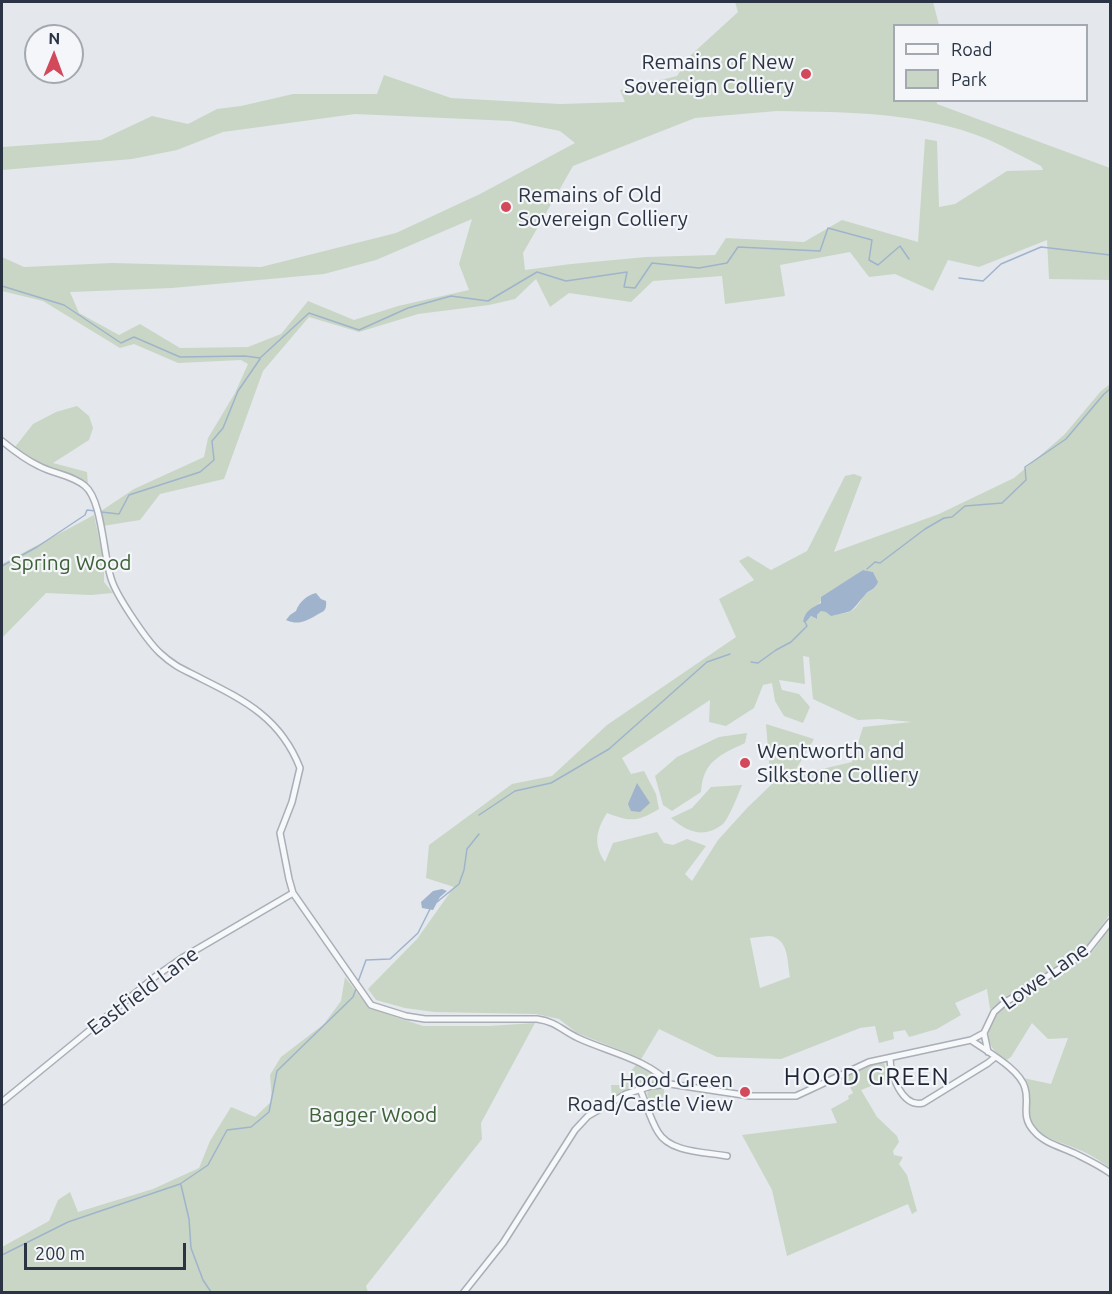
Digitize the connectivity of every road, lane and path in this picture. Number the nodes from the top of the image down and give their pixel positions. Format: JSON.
{"nodes":[{"id":1,"x":2,"y":441,"type":"edge"},
{"id":2,"x":293,"y":893,"type":"junction"},
{"id":3,"x":1110,"y":922,"type":"edge"},
{"id":4,"x":984,"y":1033,"type":"junction"},
{"id":5,"x":971,"y":1040,"type":"junction"},
{"id":6,"x":988,"y":1053,"type":"junction"},
{"id":7,"x":890,"y":1058,"type":"junction"},
{"id":8,"x":994,"y":1058,"type":"junction"},
{"id":9,"x":670,"y":1084,"type":"junction"},
{"id":10,"x":640,"y":1089,"type":"junction"},
{"id":11,"x":2,"y":1102,"type":"edge"},
{"id":12,"x":727,"y":1156,"type":"dead end"},
{"id":13,"x":1110,"y":1173,"type":"edge"},
{"id":14,"x":464,"y":1293,"type":"edge"}],
"edges":[{"from":1,"to":2,"type":"street"},
{"from":2,"to":9,"type":"street"},
{"from":2,"to":11,"type":"street","name":"Eastfield Lane"},
{"from":3,"to":4,"type":"street","name":"Lowe Lane"},
{"from":4,"to":5,"type":"street"},
{"from":4,"to":6,"type":"street"},
{"from":5,"to":6,"type":"street"},
{"from":5,"to":7,"type":"street"},
{"from":6,"to":8,"type":"street"},
{"from":7,"to":8,"type":"street"},
{"from":7,"to":9,"type":"street"},
{"from":8,"to":13,"type":"street"},
{"from":9,"to":10,"type":"street"},
{"from":10,"to":12,"type":"street"},
{"from":10,"to":14,"type":"street"}]}
